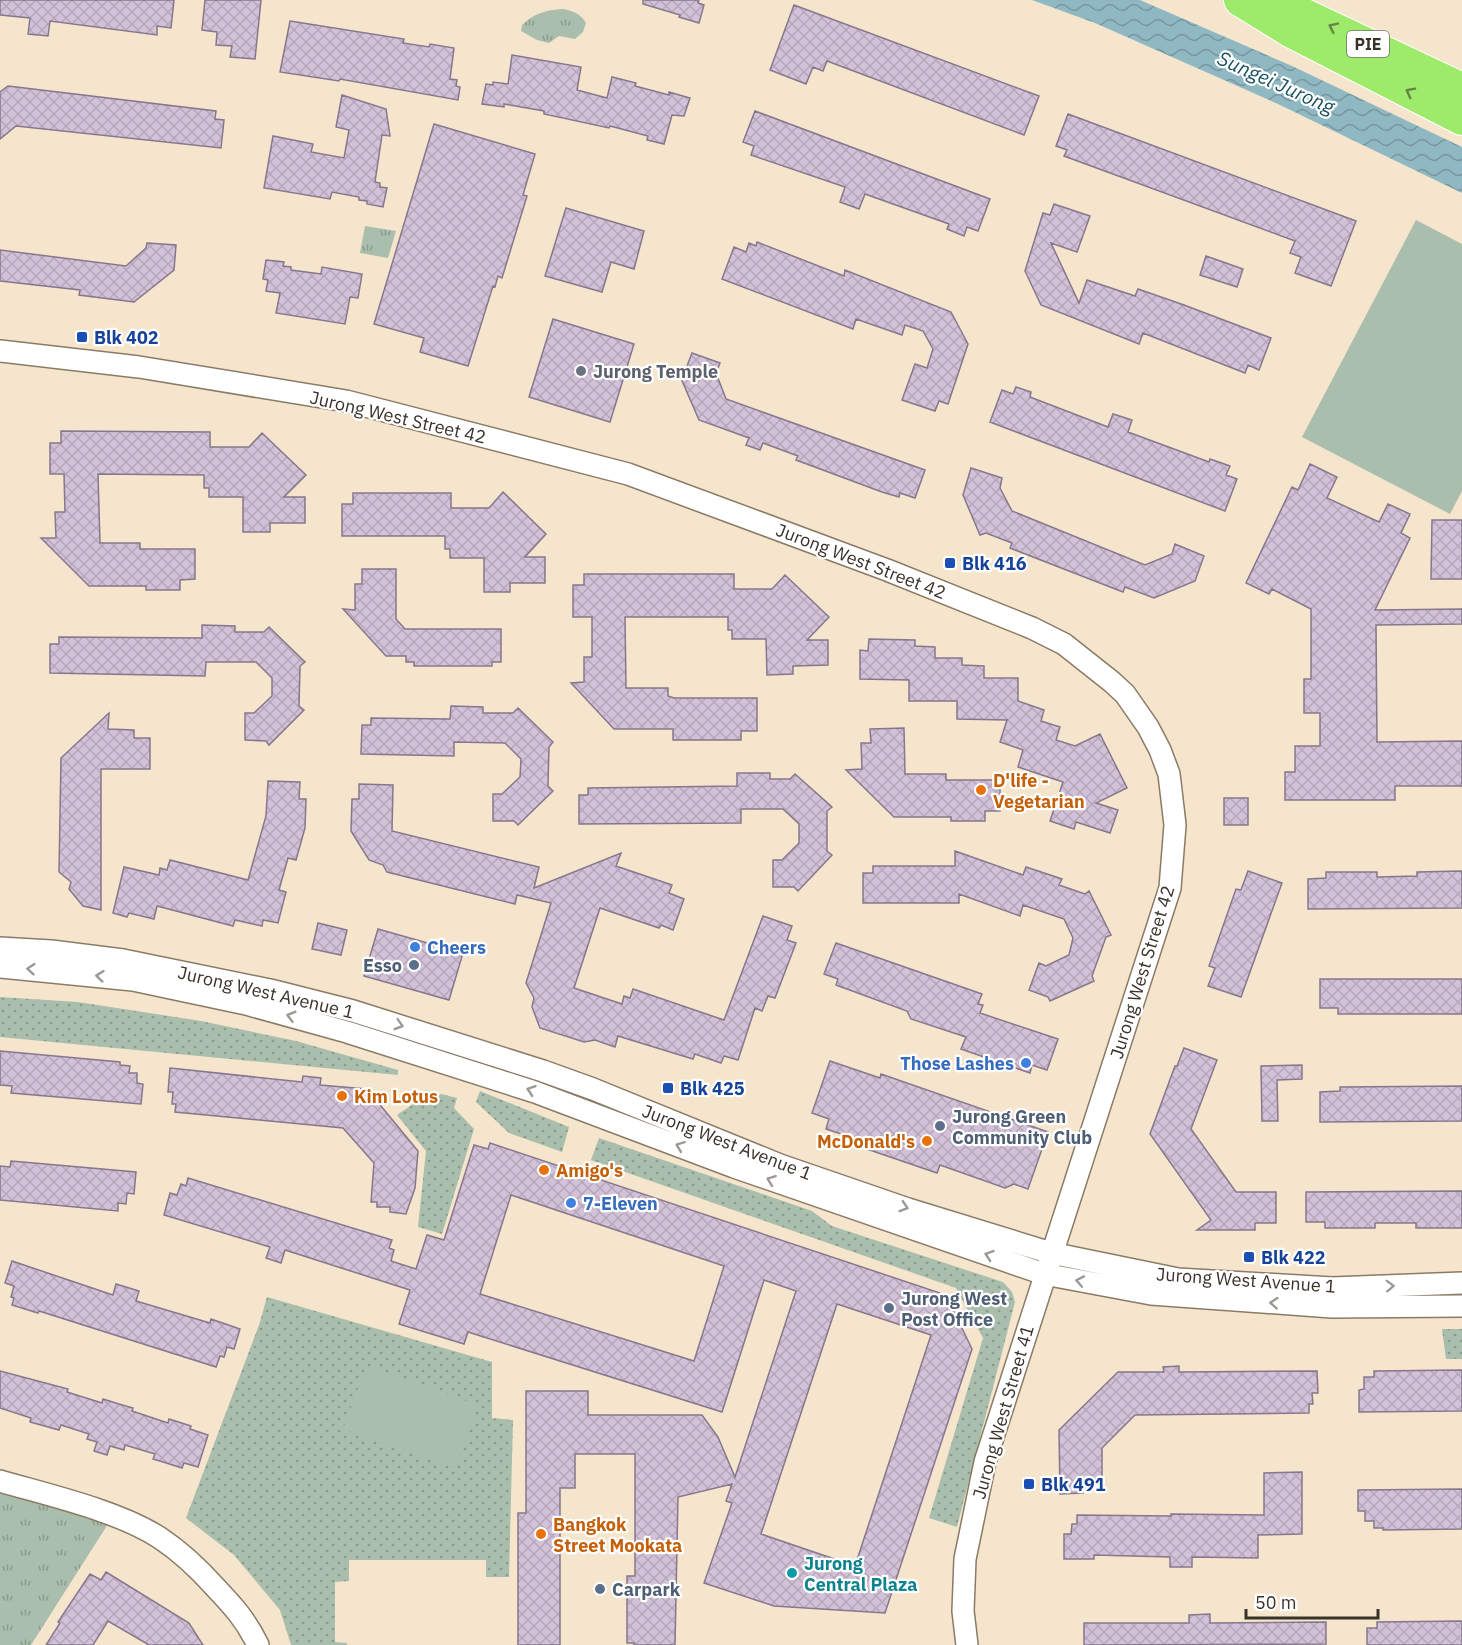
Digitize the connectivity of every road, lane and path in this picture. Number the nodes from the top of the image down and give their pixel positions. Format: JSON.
{"nodes":[{"id":1,"x":1240,"y":0,"type":"edge"},
{"id":2,"x":1273,"y":0,"type":"edge"},
{"id":3,"x":1462,"y":89,"type":"edge"},
{"id":4,"x":1462,"y":119,"type":"edge"},
{"id":5,"x":0,"y":351,"type":"edge"},
{"id":6,"x":0,"y":948,"type":"edge"},
{"id":7,"x":0,"y":967,"type":"edge"},
{"id":8,"x":1051,"y":1253,"type":"junction"},
{"id":9,"x":1044,"y":1274,"type":"junction"},
{"id":10,"x":1462,"y":1283,"type":"edge"},
{"id":11,"x":1462,"y":1306,"type":"edge"},
{"id":12,"x":0,"y":1481,"type":"edge"},
{"id":13,"x":258,"y":1645,"type":"edge"},
{"id":14,"x":967,"y":1645,"type":"edge"}],
"edges":[{"from":4,"to":1,"type":"highway","one_way":true},
{"from":3,"to":2,"type":"highway","number":"PIE","one_way":true},
{"from":5,"to":8,"type":"street","name":"Jurong West Street 42"},
{"from":6,"to":8,"type":"street","name":"Jurong West Avenue 1","one_way":true},
{"from":9,"to":7,"type":"street","name":"Jurong West Avenue 1","one_way":true},
{"from":8,"to":9,"type":"street","name":"Jurong West Street 41"},
{"from":8,"to":10,"type":"street","name":"Jurong West Avenue 1","one_way":true},
{"from":11,"to":9,"type":"street","name":"Jurong West Avenue 1","one_way":true},
{"from":9,"to":14,"type":"street","name":"Jurong West Street 41"},
{"from":12,"to":13,"type":"street"}]}
